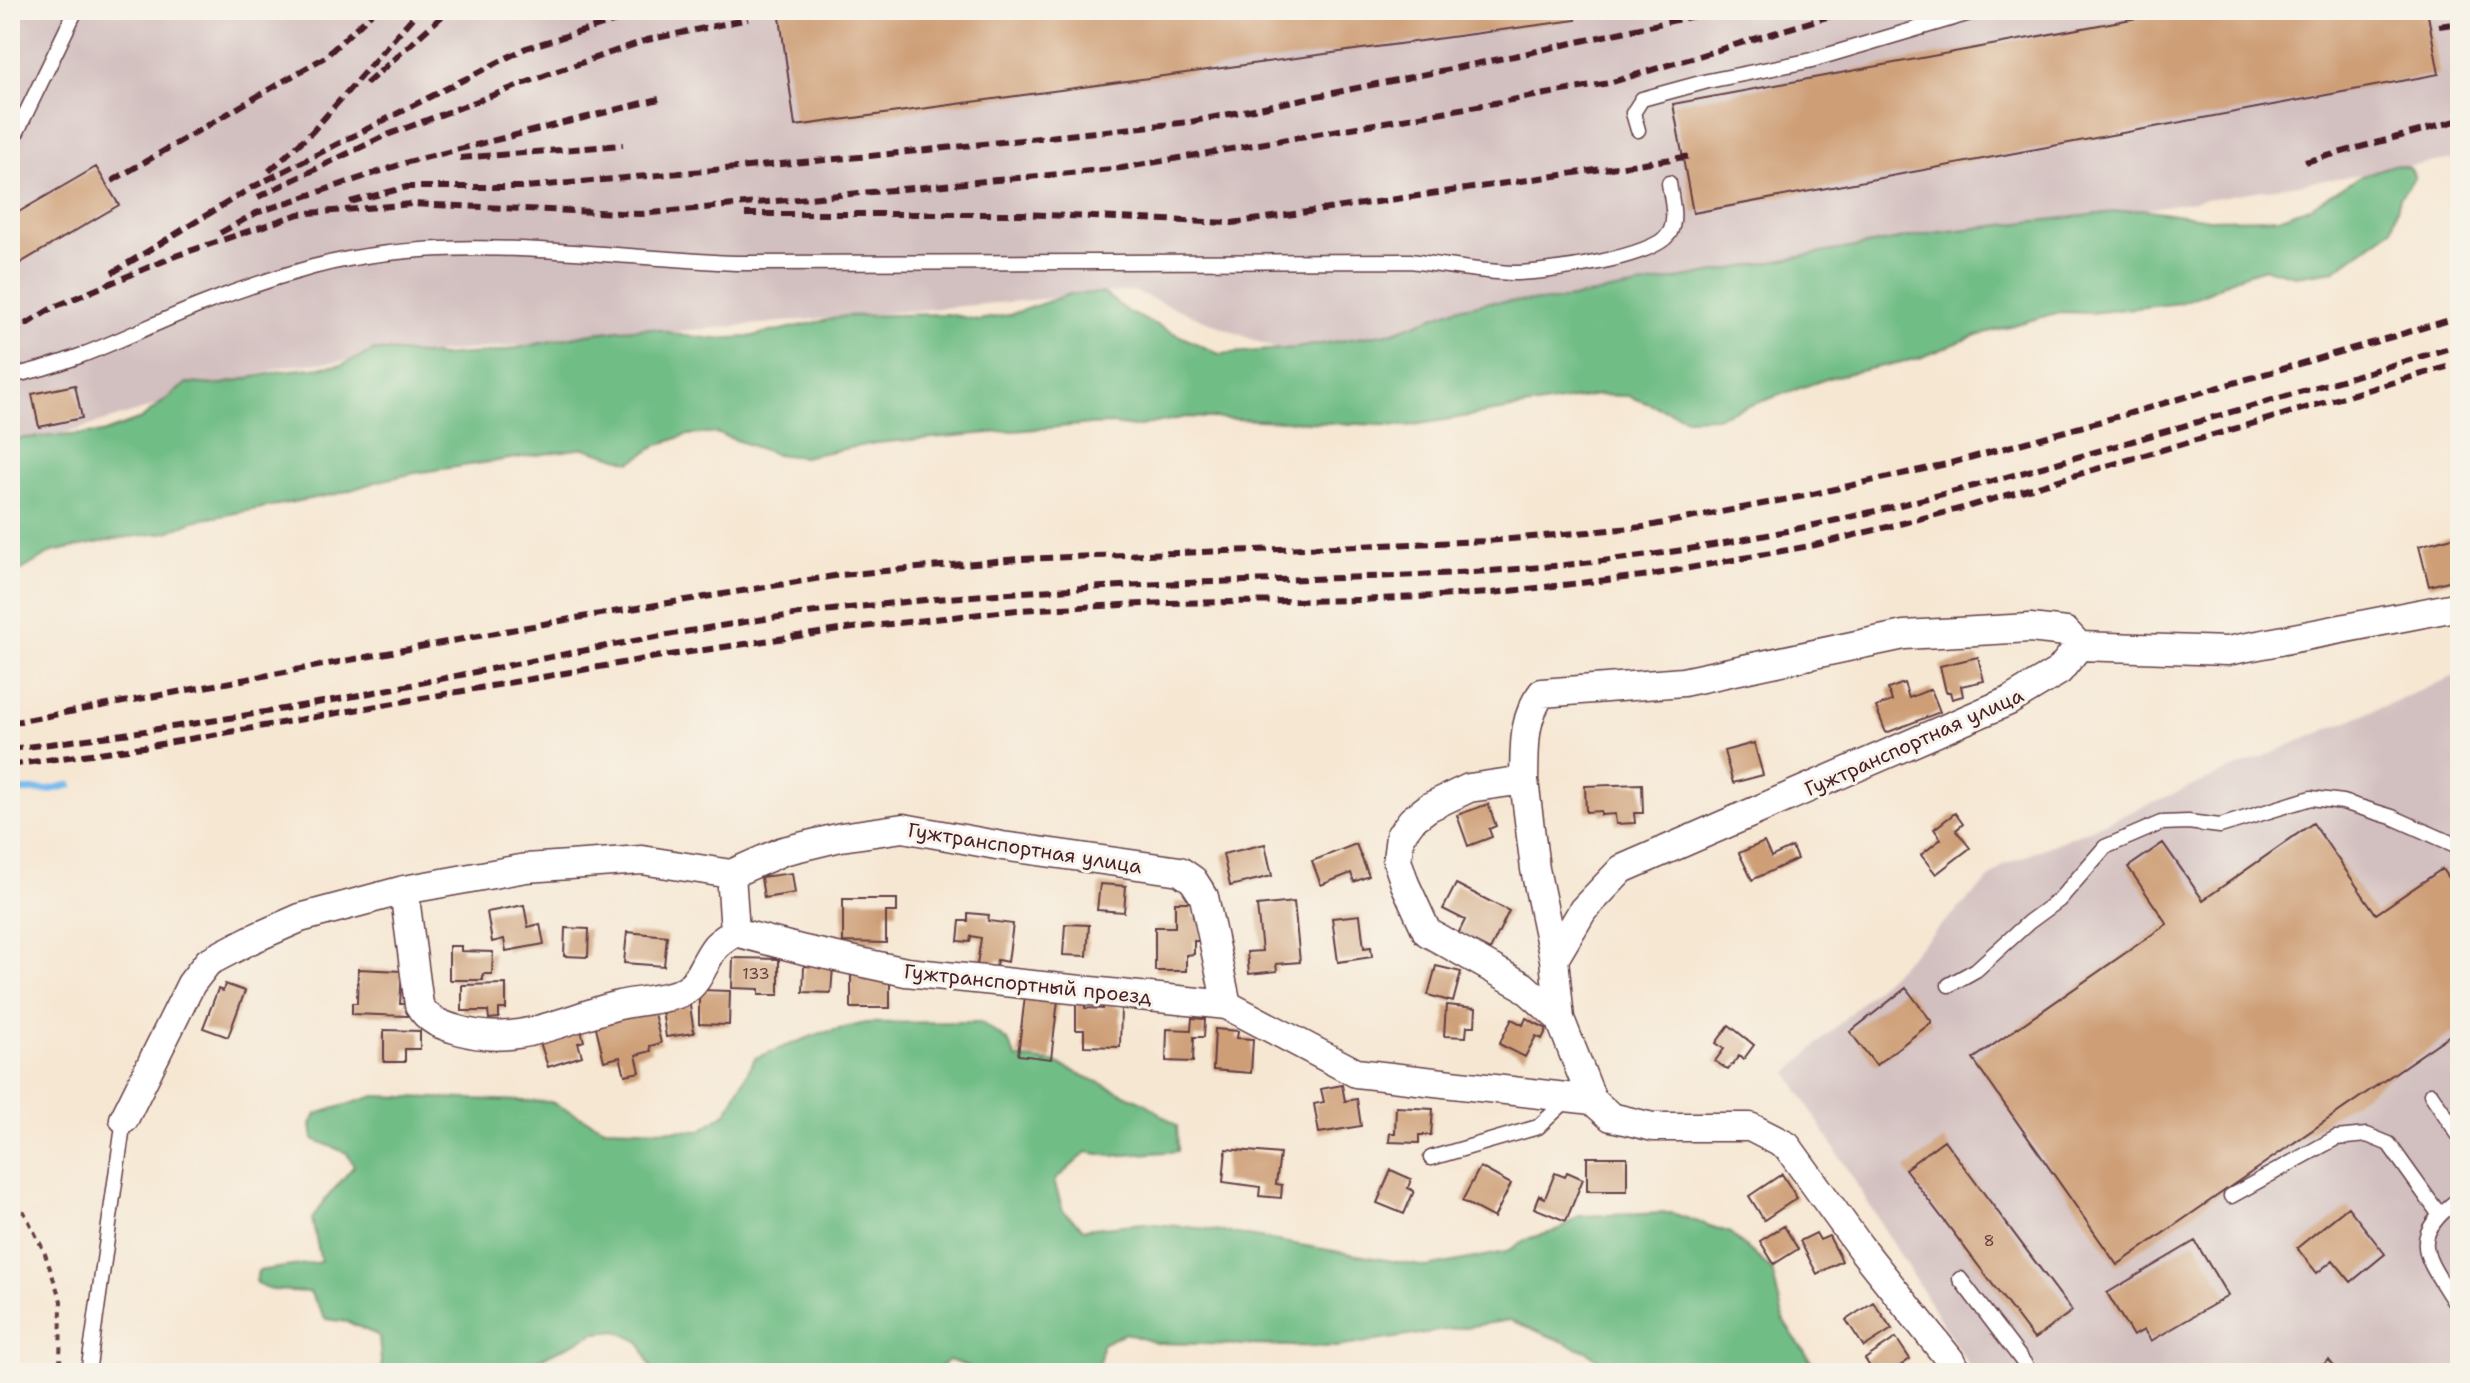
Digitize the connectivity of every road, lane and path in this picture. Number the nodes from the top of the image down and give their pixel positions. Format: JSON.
{"nodes":[{"id":1,"x":76,"y":10,"type":"edge"},
{"id":2,"x":1980,"y":10,"type":"edge"},
{"id":3,"x":1638,"y":130,"type":"dead end"},
{"id":4,"x":10,"y":146,"type":"edge"},
{"id":5,"x":1669,"y":183,"type":"dead end"},
{"id":6,"x":10,"y":376,"type":"edge"},
{"id":7,"x":2460,"y":606,"type":"edge"},
{"id":8,"x":2079,"y":646,"type":"junction"},
{"id":9,"x":1524,"y":780,"type":"junction"},
{"id":10,"x":2460,"y":847,"type":"edge"},
{"id":11,"x":731,"y":874,"type":"junction"},
{"id":12,"x":404,"y":890,"type":"junction"},
{"id":13,"x":735,"y":932,"type":"junction"},
{"id":14,"x":1554,"y":959,"type":"junction"},
{"id":15,"x":1949,"y":985,"type":"dead end"},
{"id":16,"x":1227,"y":1005,"type":"junction"},
{"id":17,"x":1560,"y":1019,"type":"junction"},
{"id":18,"x":2431,"y":1094,"type":"dead end"},
{"id":19,"x":1581,"y":1099,"type":"junction"},
{"id":20,"x":124,"y":1119,"type":"joint"},
{"id":21,"x":2460,"y":1137,"type":"edge"},
{"id":22,"x":1431,"y":1158,"type":"dead end"},
{"id":23,"x":2231,"y":1196,"type":"dead end"},
{"id":24,"x":2460,"y":1198,"type":"edge"},
{"id":25,"x":10,"y":1210,"type":"edge"},
{"id":26,"x":2439,"y":1214,"type":"junction"},
{"id":27,"x":1960,"y":1279,"type":"dead end"},
{"id":28,"x":2455,"y":1303,"type":"dead end"},
{"id":29,"x":60,"y":1373,"type":"edge"},
{"id":30,"x":88,"y":1373,"type":"edge"},
{"id":31,"x":1957,"y":1373,"type":"edge"},
{"id":32,"x":2029,"y":1373,"type":"edge"}],
"edges":[{"from":1,"to":4,"type":"lane"},
{"from":2,"to":3,"type":"lane"},
{"from":5,"to":6,"type":"lane"},
{"from":7,"to":8,"type":"street"},
{"from":8,"to":9,"type":"street"},
{"from":8,"to":14,"type":"street","name":"Гужтранспортная улица"},
{"from":9,"to":14,"type":"street"},
{"from":9,"to":17,"type":"street"},
{"from":10,"to":15,"type":"lane"},
{"from":11,"to":12,"type":"street"},
{"from":11,"to":13,"type":"street"},
{"from":11,"to":16,"type":"street","name":"Гужтранспортная улица"},
{"from":12,"to":13,"type":"street"},
{"from":12,"to":20,"type":"street"},
{"from":13,"to":16,"type":"street","name":"Гужтранспортный проезд"},
{"from":14,"to":17,"type":"street"},
{"from":16,"to":19,"type":"street","name":"Гужтранспортный проезд"},
{"from":17,"to":19,"type":"street"},
{"from":18,"to":21,"type":"lane"},
{"from":19,"to":22,"type":"lane"},
{"from":19,"to":31,"type":"street","name":"Гужтранспортный проезд"},
{"from":20,"to":30,"type":"lane"},
{"from":23,"to":26,"type":"lane"},
{"from":24,"to":26,"type":"lane"},
{"from":25,"to":29,"type":"path"},
{"from":26,"to":28,"type":"lane"},
{"from":27,"to":32,"type":"lane"}]}
